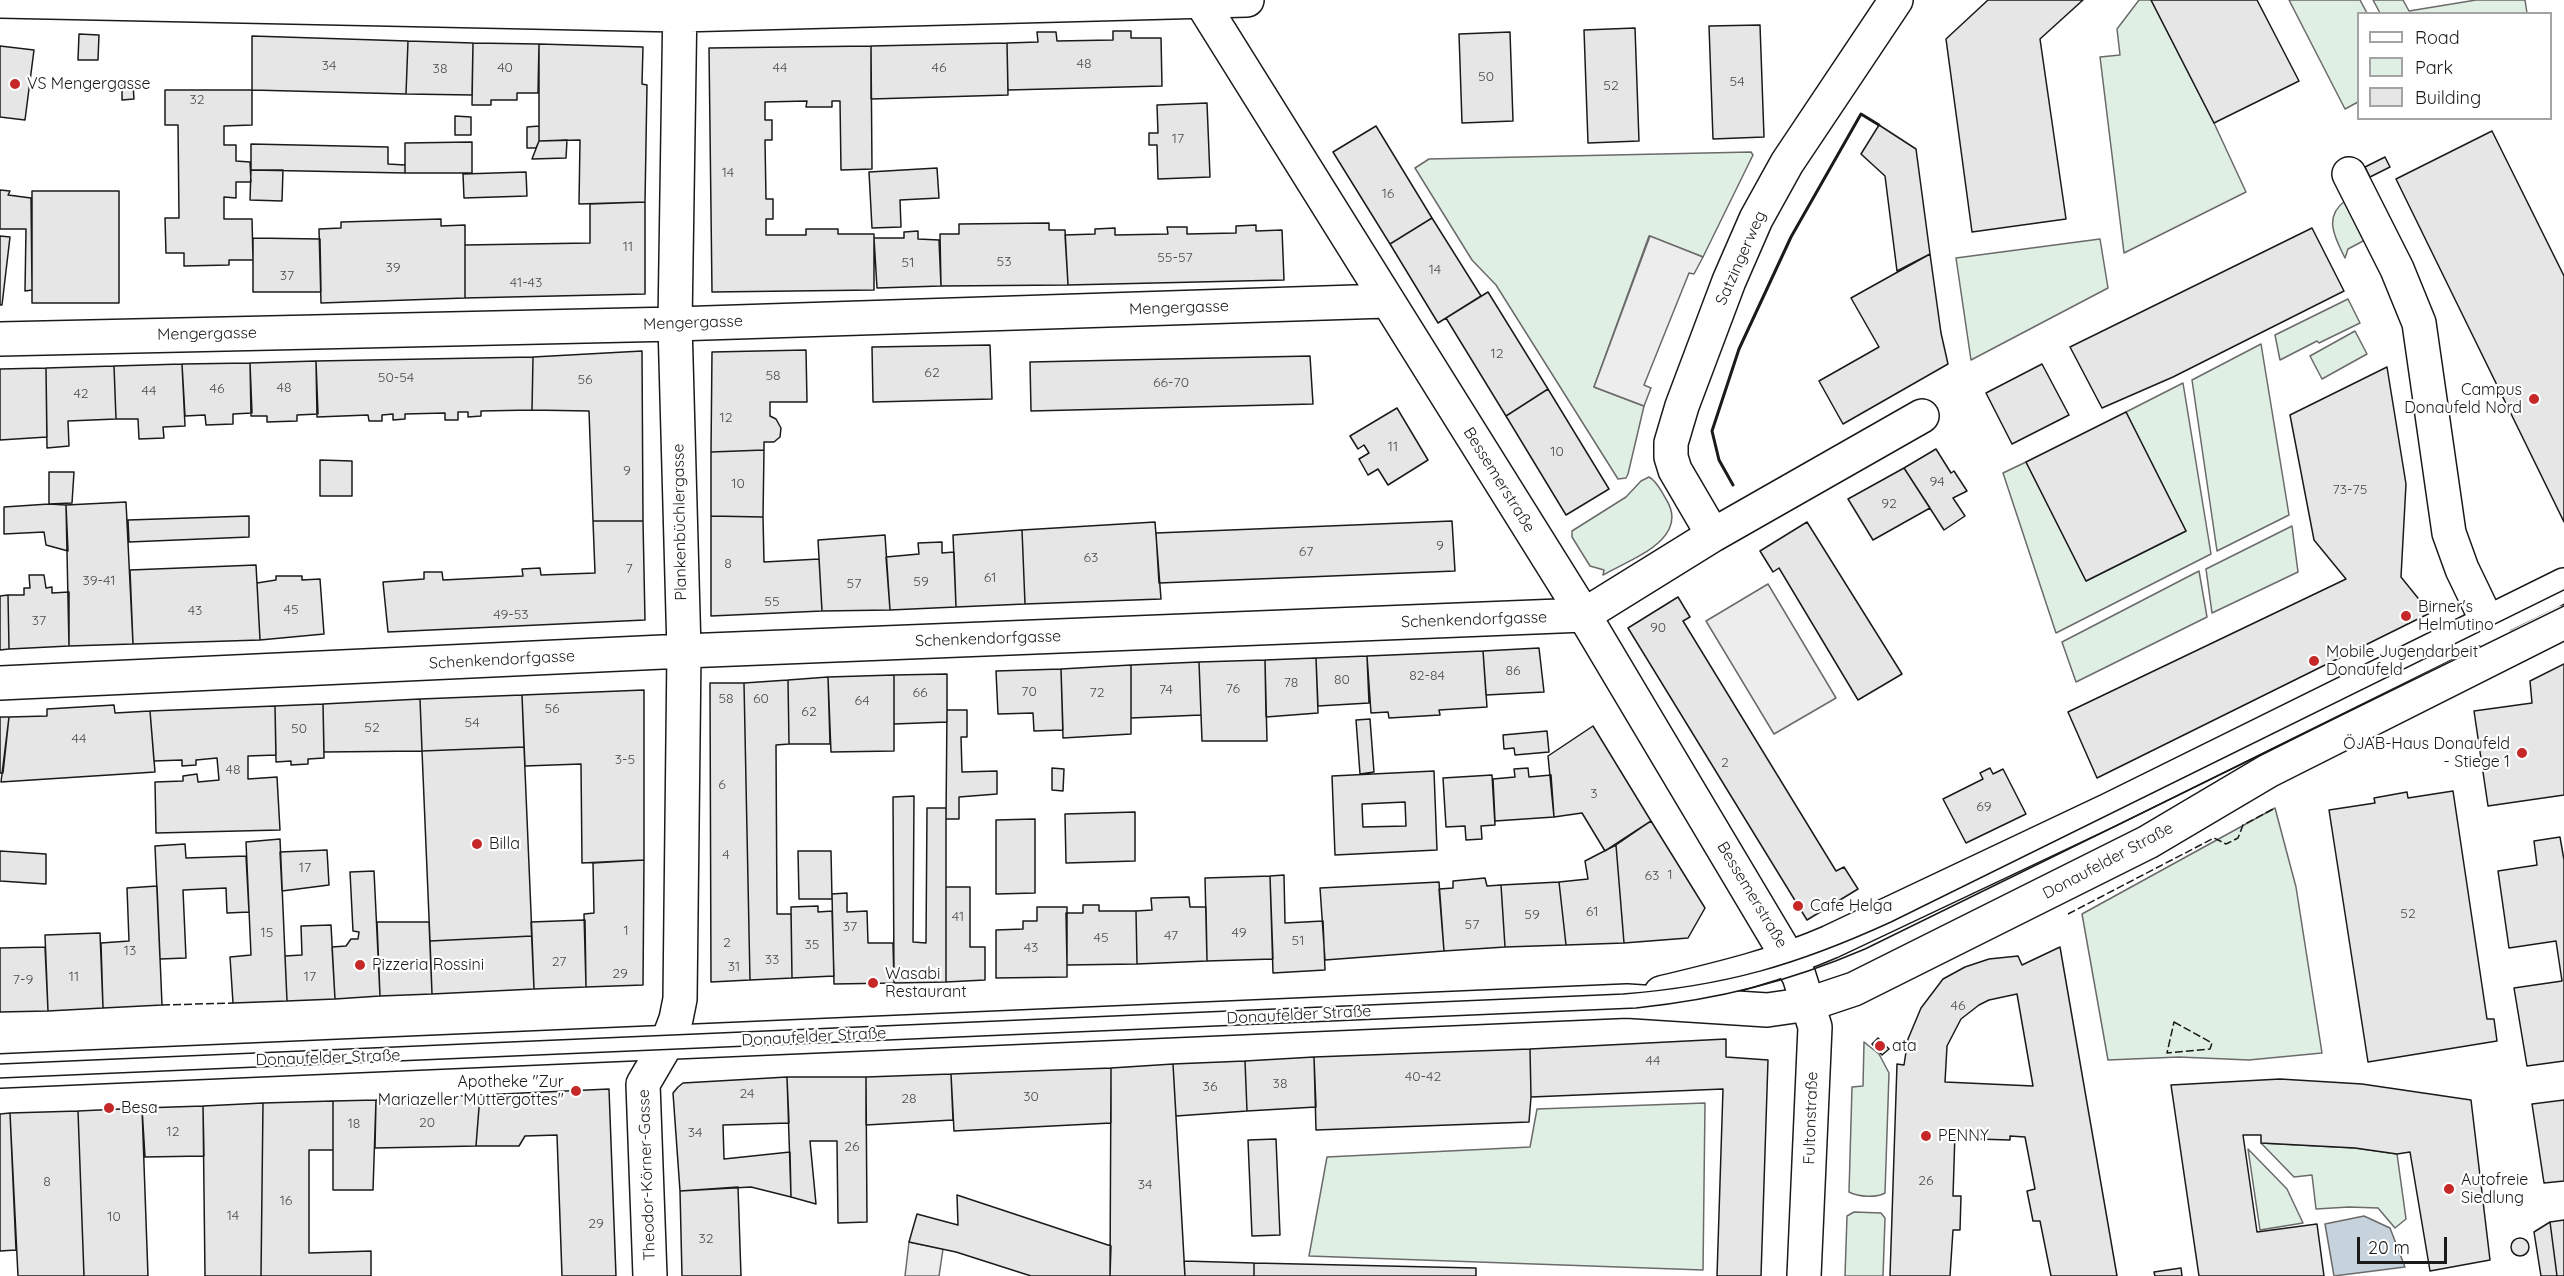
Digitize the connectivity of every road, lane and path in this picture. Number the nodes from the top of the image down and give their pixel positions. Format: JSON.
{"nodes":[{"id":1,"x":1247,"y":0,"type":"edge"},
{"id":2,"x":0,"y":1,"type":"edge"},
{"id":3,"x":1201,"y":1,"type":"edge"},
{"id":4,"x":1885,"y":4,"type":"edge"},
{"id":5,"x":680,"y":8,"type":"edge"},
{"id":6,"x":2349,"y":174,"type":"dead end"},
{"id":7,"x":1386,"y":301,"type":"junction"},
{"id":8,"x":675,"y":324,"type":"junction"},
{"id":9,"x":0,"y":339,"type":"edge"},
{"id":10,"x":1922,"y":416,"type":"dead end"},
{"id":11,"x":1713,"y":535,"type":"junction"},
{"id":12,"x":2564,"y":585,"type":"edge"},
{"id":13,"x":1584,"y":615,"type":"junction"},
{"id":14,"x":2564,"y":622,"type":"edge"},
{"id":15,"x":2487,"y":623,"type":"junction"},
{"id":16,"x":684,"y":651,"type":"junction"},
{"id":17,"x":2502,"y":652,"type":"junction"},
{"id":18,"x":0,"y":683,"type":"edge"},
{"id":19,"x":1791,"y":961,"type":"junction"},
{"id":20,"x":1627,"y":1000,"type":"junction"},
{"id":21,"x":1809,"y":1004,"type":"junction"},
{"id":22,"x":667,"y":1043,"type":"junction"},
{"id":23,"x":0,"y":1071,"type":"edge"},
{"id":24,"x":650,"y":1276,"type":"edge"},
{"id":25,"x":1804,"y":1276,"type":"edge"}],
"edges":[{"from":1,"to":3,"type":"street"},
{"from":2,"to":5,"type":"street"},
{"from":3,"to":5,"type":"street"},
{"from":3,"to":7,"type":"street","name":"Bessemerstraße"},
{"from":4,"to":11,"type":"street","name":"Satzingerweg"},
{"from":5,"to":8,"type":"street","name":"Plankenbüchlergasse"},
{"from":6,"to":15,"type":"street"},
{"from":7,"to":8,"type":"street","name":"Mengergasse"},
{"from":7,"to":13,"type":"street","name":"Bessemerstraße"},
{"from":8,"to":9,"type":"street","name":"Mengergasse"},
{"from":8,"to":16,"type":"street","name":"Plankenbüchlergasse"},
{"from":10,"to":11,"type":"street","name":"Schenkendorfgasse"},
{"from":11,"to":13,"type":"street","name":"Schenkendorfgasse"},
{"from":12,"to":15,"type":"street","name":"Donaufelder Straße"},
{"from":13,"to":16,"type":"street","name":"Schenkendorfgasse"},
{"from":13,"to":19,"type":"street","name":"Bessemerstraße"},
{"from":14,"to":17,"type":"street","name":"Donaufelder Straße"},
{"from":15,"to":17,"type":"street"},
{"from":15,"to":19,"type":"street","name":"Donaufelder Straße"},
{"from":16,"to":18,"type":"street","name":"Schenkendorfgasse"},
{"from":16,"to":22,"type":"street","name":"Plankenbüchlergasse"},
{"from":17,"to":21,"type":"street","name":"Donaufelder Straße"},
{"from":19,"to":20,"type":"street","name":"Donaufelder Straße"},
{"from":19,"to":21,"type":"street","name":"Fultonstraße"},
{"from":20,"to":21,"type":"street","name":"Donaufelder Straße"},
{"from":20,"to":22,"type":"street","name":"Donaufelder Straße"},
{"from":21,"to":25,"type":"street","name":"Fultonstraße"},
{"from":22,"to":23,"type":"street","name":"Donaufelder Straße"},
{"from":22,"to":24,"type":"street","name":"Theodor-Körner-Gasse"}]}
